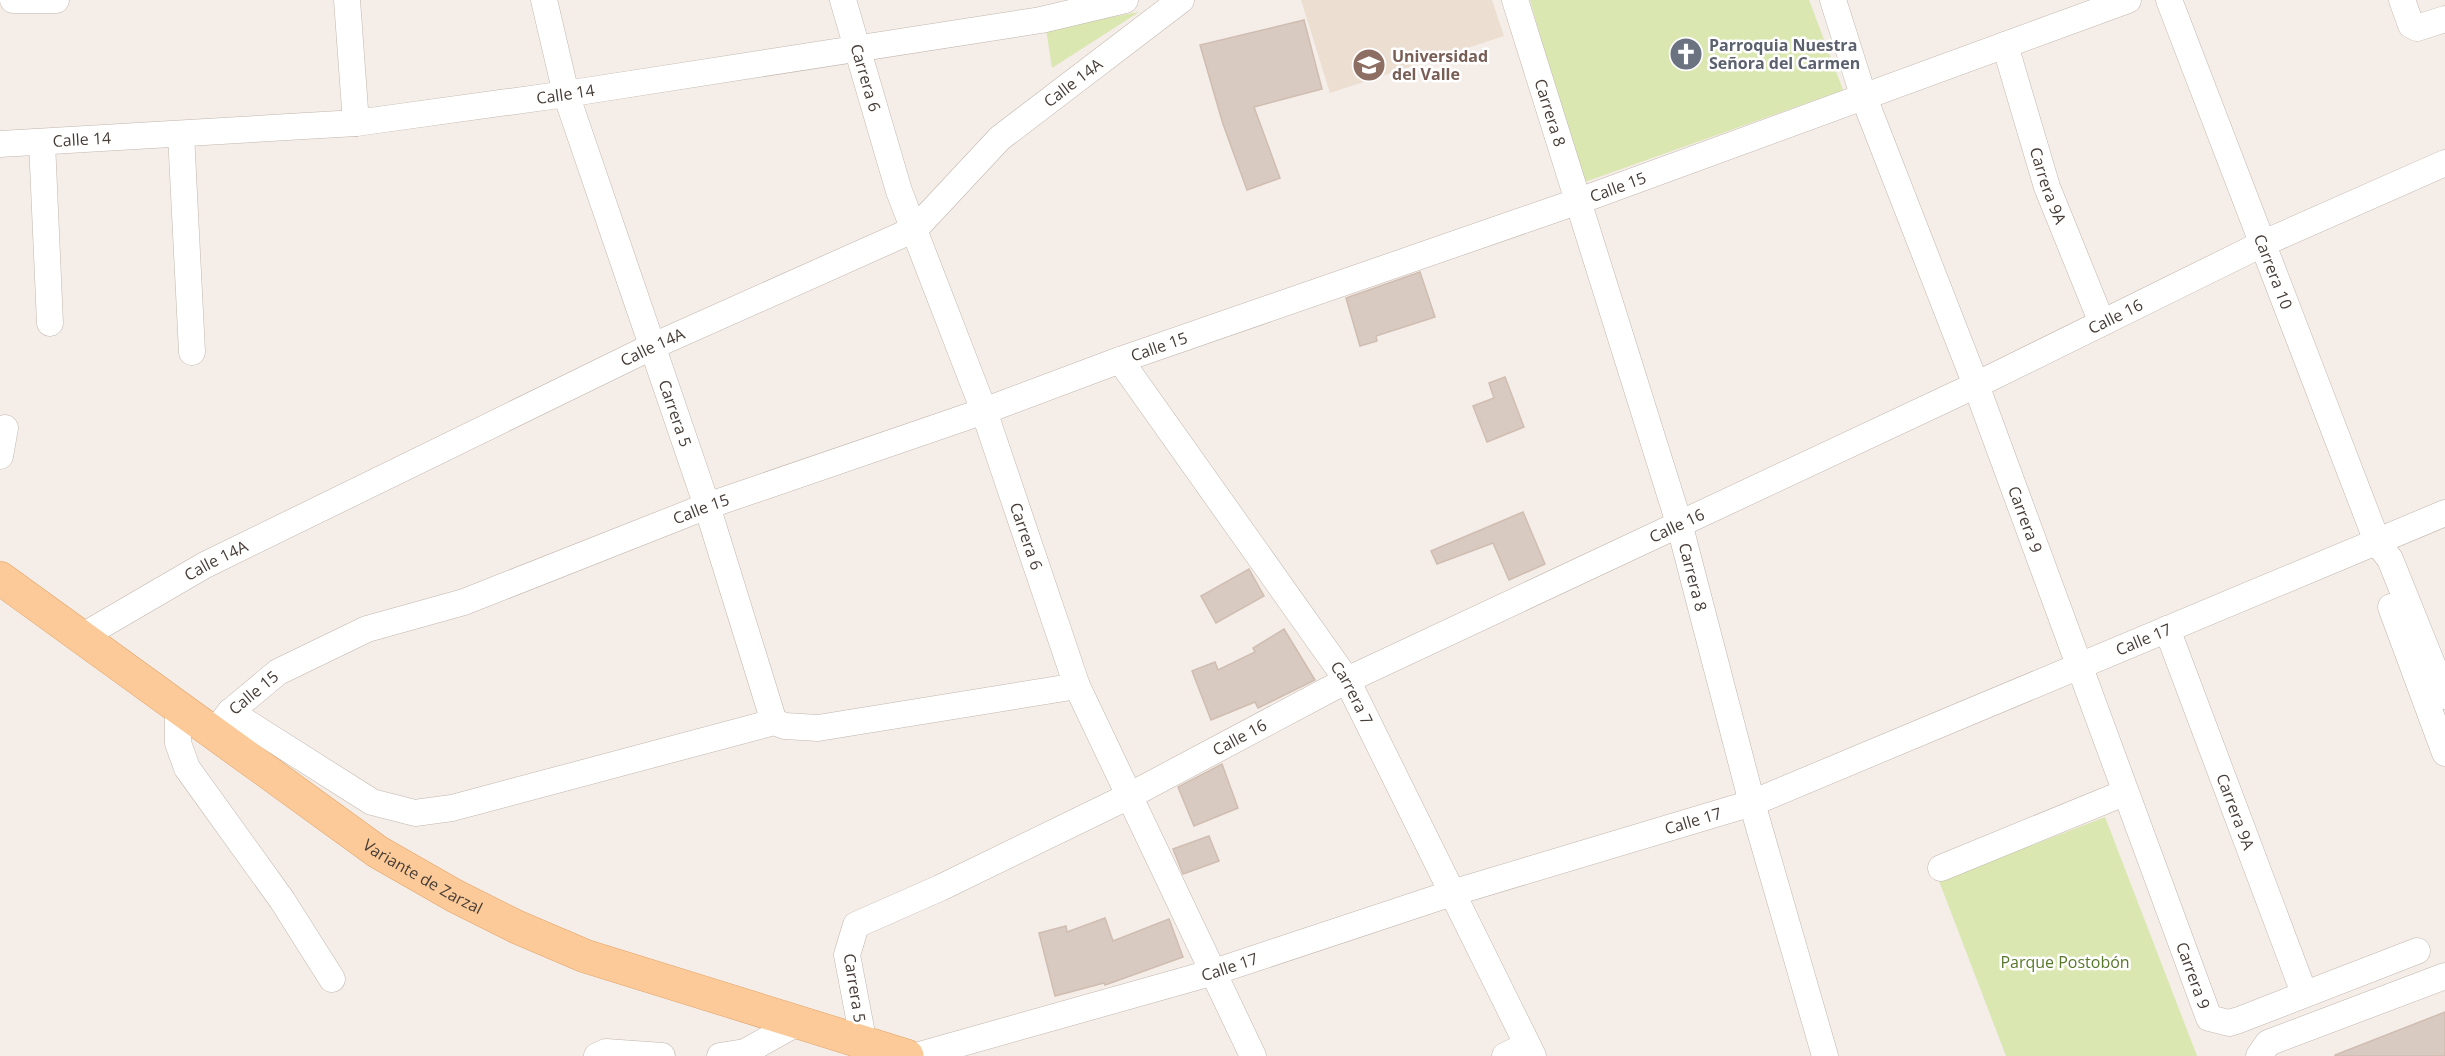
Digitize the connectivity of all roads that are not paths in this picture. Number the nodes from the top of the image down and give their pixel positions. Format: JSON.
{"nodes":[{"id":1,"x":13,"y":0,"type":"edge"},
{"id":2,"x":56,"y":0,"type":"edge"},
{"id":3,"x":347,"y":0,"type":"edge"},
{"id":4,"x":544,"y":0,"type":"edge"},
{"id":5,"x":843,"y":0,"type":"edge"},
{"id":6,"x":1125,"y":0,"type":"edge"},
{"id":7,"x":1181,"y":0,"type":"edge"},
{"id":8,"x":1515,"y":0,"type":"edge"},
{"id":9,"x":1833,"y":0,"type":"edge"},
{"id":10,"x":2128,"y":0,"type":"edge"},
{"id":11,"x":2169,"y":0,"type":"edge"},
{"id":12,"x":2402,"y":0,"type":"edge"},
{"id":13,"x":1040,"y":10,"type":"edge"},
{"id":14,"x":2445,"y":18,"type":"edge"},
{"id":15,"x":2005,"y":45,"type":"junction"},
{"id":16,"x":858,"y":48,"type":"junction"},
{"id":17,"x":566,"y":94,"type":"junction"},
{"id":18,"x":1863,"y":95,"type":"junction"},
{"id":19,"x":356,"y":123,"type":"junction"},
{"id":20,"x":181,"y":134,"type":"junction"},
{"id":21,"x":42,"y":142,"type":"junction"},
{"id":22,"x":0,"y":144,"type":"edge"},
{"id":23,"x":2445,"y":163,"type":"edge"},
{"id":24,"x":1579,"y":201,"type":"junction"},
{"id":25,"x":915,"y":229,"type":"junction"},
{"id":26,"x":2265,"y":243,"type":"junction"},
{"id":27,"x":50,"y":323,"type":"dead end"},
{"id":28,"x":2102,"y":323,"type":"junction"},
{"id":29,"x":651,"y":347,"type":"junction"},
{"id":30,"x":192,"y":352,"type":"dead end"},
{"id":31,"x":1120,"y":360,"type":"junction"},
{"id":32,"x":1976,"y":385,"type":"junction"},
{"id":33,"x":984,"y":411,"type":"junction"},
{"id":34,"x":5,"y":428,"type":"dead end"},
{"id":35,"x":0,"y":456,"type":"edge"},
{"id":36,"x":708,"y":506,"type":"junction"},
{"id":37,"x":2445,"y":513,"type":"edge"},
{"id":38,"x":1678,"y":523,"type":"junction"},
{"id":39,"x":2378,"y":544,"type":"junction"},
{"id":40,"x":0,"y":578,"type":"edge"},
{"id":41,"x":2167,"y":629,"type":"junction"},
{"id":42,"x":83,"y":636,"type":"junction"},
{"id":43,"x":2079,"y":666,"type":"junction"},
{"id":44,"x":1347,"y":680,"type":"junction"},
{"id":45,"x":1077,"y":686,"type":"junction"},
{"id":46,"x":2445,"y":696,"type":"edge"},
{"id":47,"x":178,"y":706,"type":"junction"},
{"id":48,"x":222,"y":722,"type":"junction"},
{"id":49,"x":774,"y":722,"type":"junction"},
{"id":50,"x":2445,"y":753,"type":"edge"},
{"id":51,"x":2124,"y":793,"type":"junction"},
{"id":52,"x":1129,"y":796,"type":"junction"},
{"id":53,"x":1752,"y":803,"type":"junction"},
{"id":54,"x":1941,"y":868,"type":"dead end"},
{"id":55,"x":1452,"y":893,"type":"junction"},
{"id":56,"x":913,"y":900,"type":"joint"},
{"id":57,"x":2417,"y":951,"type":"dead end"},
{"id":58,"x":1214,"y":972,"type":"junction"},
{"id":59,"x":2445,"y":976,"type":"edge"},
{"id":60,"x":332,"y":979,"type":"dead end"},
{"id":61,"x":2304,"y":993,"type":"junction"},
{"id":62,"x":797,"y":1023,"type":"junction"},
{"id":63,"x":864,"y":1044,"type":"junction"},
{"id":64,"x":1522,"y":1052,"type":"edge"},
{"id":65,"x":597,"y":1056,"type":"edge"},
{"id":66,"x":662,"y":1056,"type":"edge"},
{"id":67,"x":720,"y":1056,"type":"edge"},
{"id":68,"x":907,"y":1056,"type":"edge"},
{"id":69,"x":916,"y":1056,"type":"edge"},
{"id":70,"x":1253,"y":1056,"type":"edge"},
{"id":71,"x":1825,"y":1056,"type":"edge"},
{"id":72,"x":2259,"y":1056,"type":"edge"}],
"edges":[{"from":1,"to":2,"type":"street"},
{"from":3,"to":19,"type":"street"},
{"from":4,"to":17,"type":"street","name":"Carrera 5"},
{"from":5,"to":16,"type":"street","name":"Carrera 6"},
{"from":6,"to":13,"type":"street","name":"Calle 14"},
{"from":7,"to":25,"type":"street","name":"Calle 14A"},
{"from":8,"to":24,"type":"street","name":"Carrera 8"},
{"from":9,"to":18,"type":"street","name":"Carrera 9"},
{"from":10,"to":15,"type":"street","name":"Calle 15"},
{"from":11,"to":26,"type":"street","name":"Carrera 10"},
{"from":12,"to":14,"type":"street"},
{"from":13,"to":16,"type":"street","name":"Calle 14"},
{"from":15,"to":18,"type":"street","name":"Calle 15"},
{"from":15,"to":28,"type":"street","name":"Carrera 9A"},
{"from":16,"to":17,"type":"street","name":"Calle 14"},
{"from":16,"to":25,"type":"street","name":"Carrera 6"},
{"from":17,"to":19,"type":"street","name":"Calle 14"},
{"from":17,"to":29,"type":"street","name":"Carrera 5"},
{"from":18,"to":24,"type":"street","name":"Calle 15"},
{"from":18,"to":32,"type":"street","name":"Carrera 9"},
{"from":19,"to":20,"type":"street","name":"Calle 14"},
{"from":20,"to":21,"type":"street","name":"Calle 14"},
{"from":20,"to":30,"type":"street"},
{"from":21,"to":22,"type":"street","name":"Calle 14"},
{"from":21,"to":27,"type":"street"},
{"from":23,"to":26,"type":"street","name":"Calle 16"},
{"from":24,"to":31,"type":"street","name":"Calle 15"},
{"from":24,"to":38,"type":"street","name":"Carrera 8"},
{"from":25,"to":29,"type":"street","name":"Calle 14A"},
{"from":25,"to":33,"type":"street","name":"Carrera 6"},
{"from":26,"to":28,"type":"street","name":"Calle 16"},
{"from":26,"to":39,"type":"street","name":"Carrera 10"},
{"from":28,"to":32,"type":"street","name":"Calle 16"},
{"from":29,"to":36,"type":"street","name":"Carrera 5"},
{"from":29,"to":42,"type":"street","name":"Calle 14A"},
{"from":31,"to":33,"type":"street","name":"Calle 15"},
{"from":31,"to":44,"type":"street","name":"Carrera 7"},
{"from":32,"to":38,"type":"street","name":"Calle 16"},
{"from":32,"to":43,"type":"street","name":"Carrera 9"},
{"from":33,"to":36,"type":"street","name":"Calle 15"},
{"from":33,"to":45,"type":"street","name":"Carrera 6"},
{"from":34,"to":35,"type":"street"},
{"from":36,"to":48,"type":"street","name":"Calle 15"},
{"from":36,"to":49,"type":"street","name":"Carrera 5"},
{"from":37,"to":39,"type":"street","name":"Calle 17"},
{"from":38,"to":44,"type":"street","name":"Calle 16"},
{"from":38,"to":53,"type":"street","name":"Carrera 8"},
{"from":39,"to":41,"type":"street","name":"Calle 17"},
{"from":39,"to":46,"type":"street","name":"Carrera 10"},
{"from":39,"to":50,"type":"street","name":"Carrera 10"},
{"from":40,"to":42,"type":"main road","name":"Variante de Zarzal"},
{"from":41,"to":43,"type":"street","name":"Calle 17"},
{"from":41,"to":61,"type":"street","name":"Carrera 9A"},
{"from":42,"to":47,"type":"main road","name":"Variante de Zarzal"},
{"from":43,"to":51,"type":"street","name":"Carrera 9"},
{"from":43,"to":53,"type":"street","name":"Calle 17"},
{"from":44,"to":52,"type":"street","name":"Calle 16"},
{"from":44,"to":55,"type":"street","name":"Carrera 7"},
{"from":45,"to":49,"type":"street"},
{"from":45,"to":52,"type":"street","name":"Carrera 6"},
{"from":47,"to":48,"type":"main road","name":"Variante de Zarzal"},
{"from":47,"to":60,"type":"street"},
{"from":48,"to":49,"type":"street"},
{"from":48,"to":62,"type":"main road","name":"Variante de Zarzal"},
{"from":51,"to":54,"type":"street"},
{"from":51,"to":61,"type":"street","name":"Carrera 9"},
{"from":52,"to":56,"type":"street","name":"Calle 16"},
{"from":52,"to":58,"type":"street","name":"Carrera 6"},
{"from":53,"to":55,"type":"street","name":"Calle 17"},
{"from":53,"to":71,"type":"street","name":"Carrera 8"},
{"from":55,"to":58,"type":"street","name":"Calle 17"},
{"from":55,"to":64,"type":"street","name":"Carrera 7"},
{"from":56,"to":63,"type":"street","name":"Carrera 5"},
{"from":57,"to":61,"type":"street"},
{"from":58,"to":69,"type":"street","name":"Calle 17"},
{"from":58,"to":70,"type":"street","name":"Carrera 6"},
{"from":59,"to":72,"type":"street"},
{"from":62,"to":63,"type":"main road","name":"Variante de Zarzal"},
{"from":62,"to":67,"type":"street"},
{"from":63,"to":68,"type":"main road","name":"Variante de Zarzal"},
{"from":65,"to":66,"type":"street"}]}
